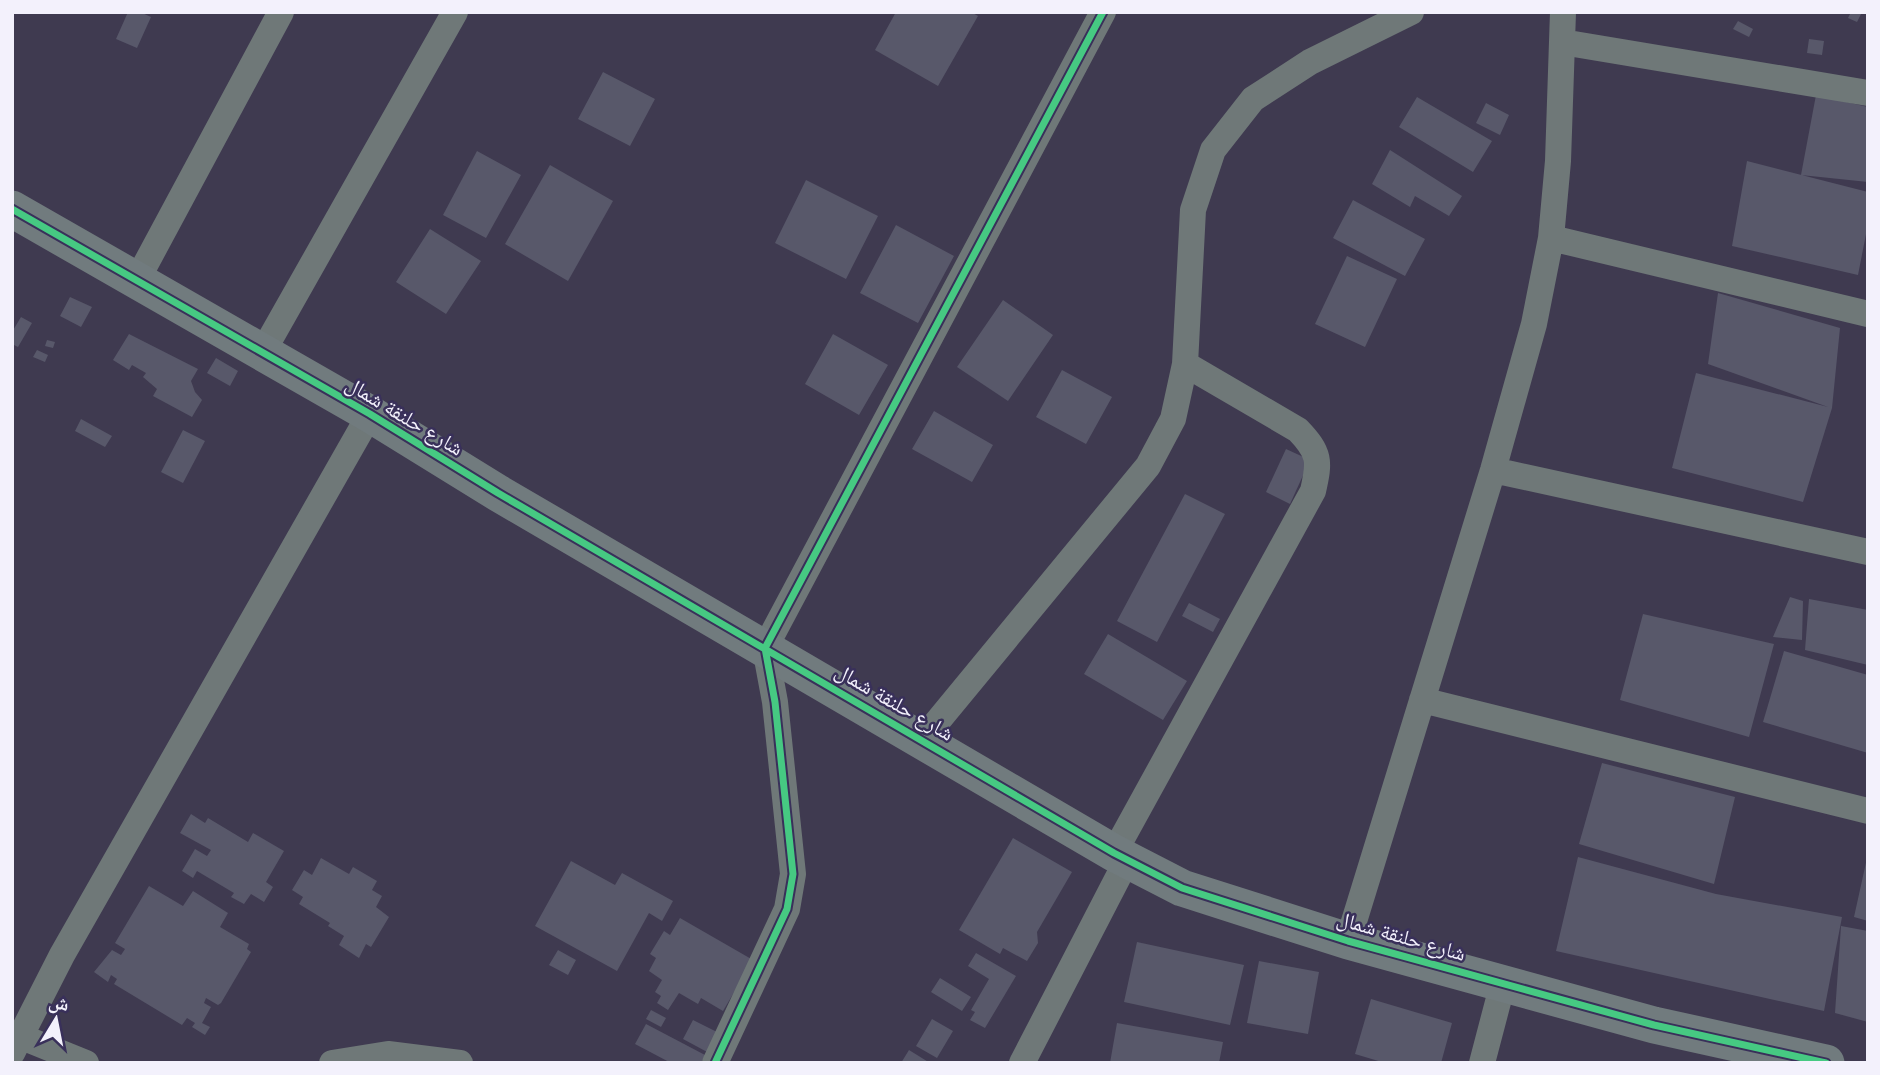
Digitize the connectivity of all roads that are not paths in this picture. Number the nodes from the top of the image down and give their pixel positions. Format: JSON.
{"nodes":[{"id":1,"x":281,"y":12,"type":"edge"},
{"id":2,"x":455,"y":12,"type":"edge"},
{"id":3,"x":1104,"y":12,"type":"edge"},
{"id":4,"x":1411,"y":12,"type":"edge"},
{"id":5,"x":1563,"y":12,"type":"edge"},
{"id":6,"x":1562,"y":42,"type":"junction"},
{"id":7,"x":1868,"y":93,"type":"edge"},
{"id":8,"x":12,"y":209,"type":"edge"},
{"id":9,"x":1551,"y":238,"type":"junction"},
{"id":10,"x":136,"y":282,"type":"junction"},
{"id":11,"x":1868,"y":314,"type":"edge"},
{"id":12,"x":261,"y":355,"type":"junction"},
{"id":13,"x":1185,"y":364,"type":"junction"},
{"id":14,"x":370,"y":414,"type":"junction"},
{"id":15,"x":1493,"y":470,"type":"junction"},
{"id":16,"x":1868,"y":552,"type":"edge"},
{"id":17,"x":765,"y":648,"type":"junction"},
{"id":18,"x":1422,"y":700,"type":"junction"},
{"id":19,"x":923,"y":739,"type":"junction"},
{"id":20,"x":1868,"y":811,"type":"edge"},
{"id":21,"x":1121,"y":857,"type":"junction"},
{"id":22,"x":1348,"y":941,"type":"junction"},
{"id":23,"x":1503,"y":984,"type":"junction"},
{"id":24,"x":15,"y":1041,"type":"edge"},
{"id":25,"x":86,"y":1063,"type":"edge"},
{"id":26,"x":332,"y":1063,"type":"edge"},
{"id":27,"x":460,"y":1063,"type":"edge"},
{"id":28,"x":715,"y":1063,"type":"edge"},
{"id":29,"x":1022,"y":1063,"type":"edge"},
{"id":30,"x":1482,"y":1063,"type":"edge"},
{"id":31,"x":1826,"y":1063,"type":"edge"}],
"edges":[{"from":1,"to":10,"type":"street"},
{"from":2,"to":12,"type":"street"},
{"from":3,"to":17,"type":"street"},
{"from":4,"to":13,"type":"street"},
{"from":5,"to":6,"type":"street"},
{"from":6,"to":7,"type":"street"},
{"from":6,"to":9,"type":"street"},
{"from":8,"to":10,"type":"street","name":"شارع حلنقة شمال"},
{"from":9,"to":11,"type":"street"},
{"from":9,"to":15,"type":"street"},
{"from":10,"to":12,"type":"street","name":"شارع حلنقة شمال"},
{"from":12,"to":14,"type":"street","name":"شارع حلنقة شمال"},
{"from":13,"to":19,"type":"street"},
{"from":13,"to":21,"type":"street"},
{"from":14,"to":17,"type":"street","name":"شارع حلنقة شمال"},
{"from":14,"to":24,"type":"street"},
{"from":15,"to":16,"type":"street"},
{"from":15,"to":18,"type":"street"},
{"from":17,"to":19,"type":"street","name":"شارع حلنقة شمال"},
{"from":17,"to":28,"type":"street"},
{"from":18,"to":20,"type":"street"},
{"from":18,"to":22,"type":"street"},
{"from":19,"to":21,"type":"street","name":"شارع حلنقة شمال"},
{"from":21,"to":22,"type":"street","name":"شارع حلنقة شمال"},
{"from":21,"to":29,"type":"street"},
{"from":22,"to":23,"type":"street","name":"شارع حلنقة شمال"},
{"from":23,"to":30,"type":"street"},
{"from":23,"to":31,"type":"street","name":"شارع حلنقة شمال"},
{"from":24,"to":25,"type":"street"},
{"from":26,"to":27,"type":"street"}]}
